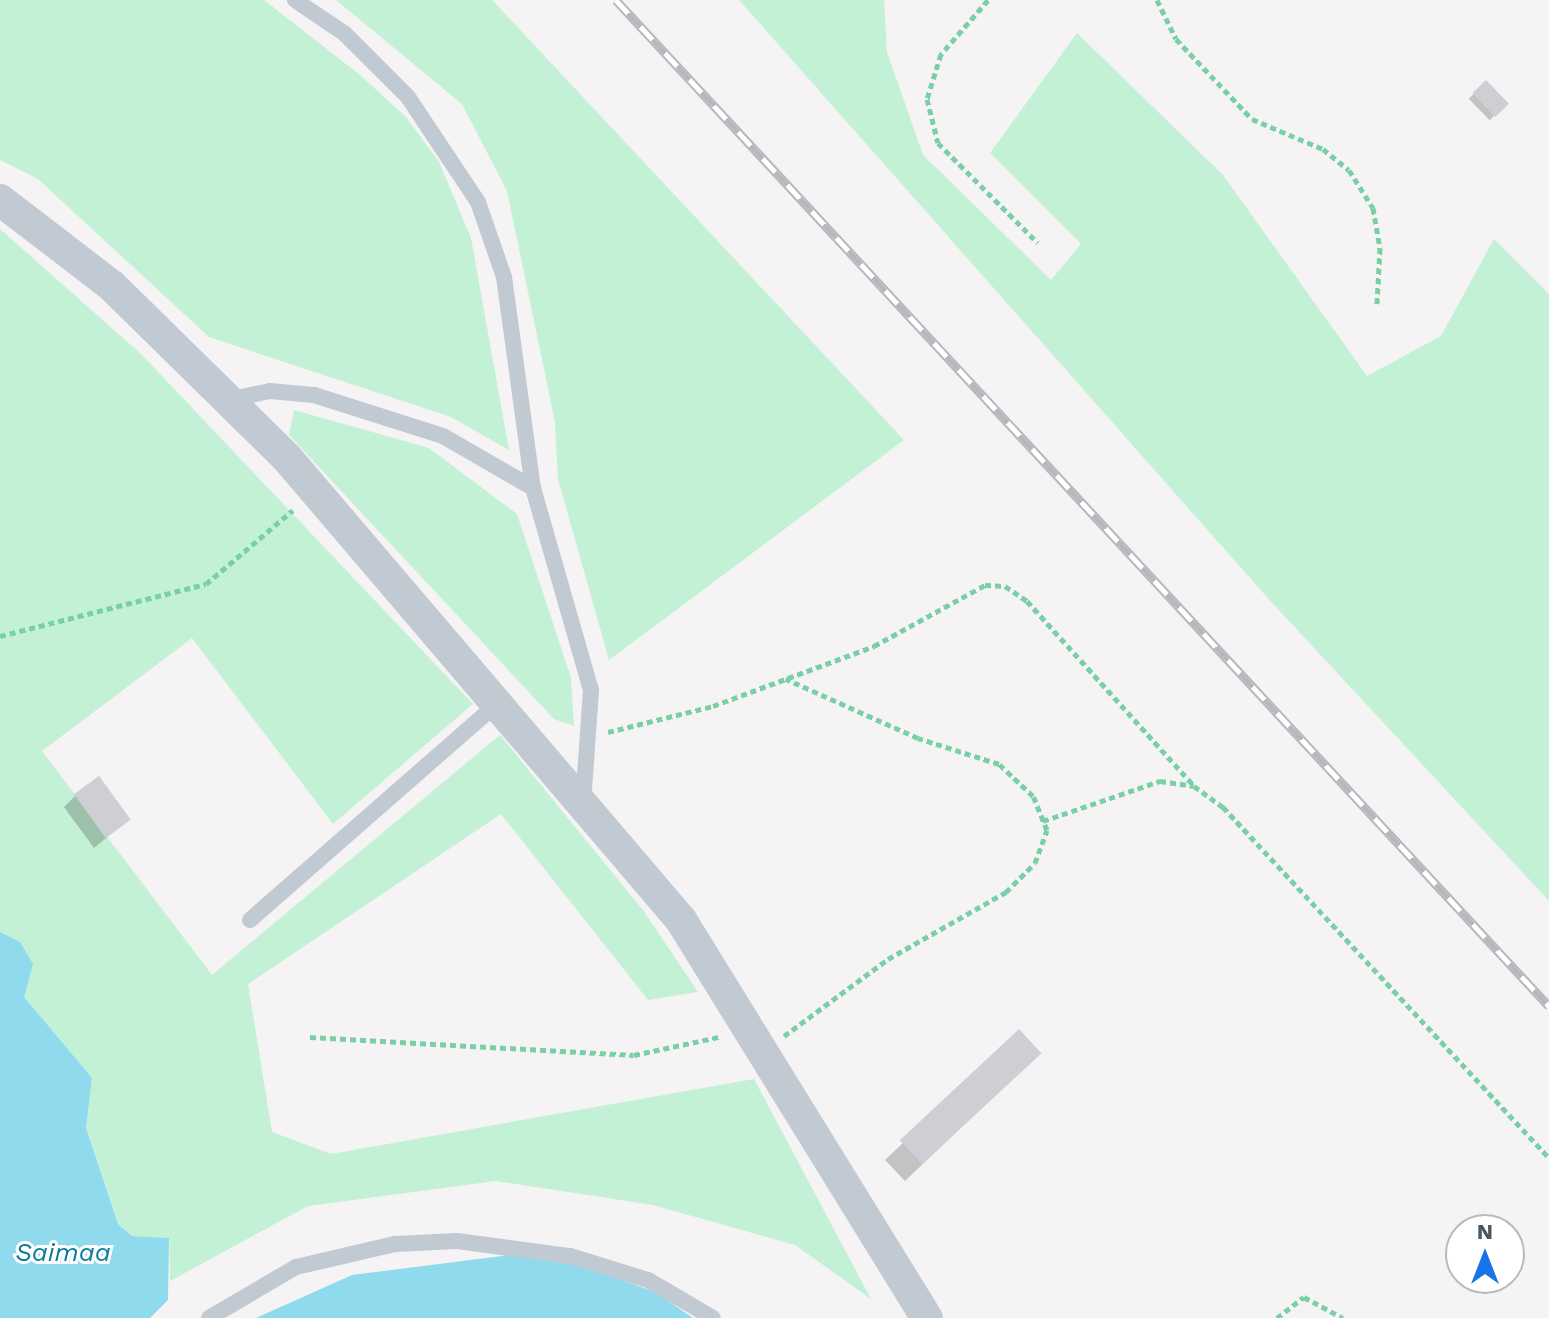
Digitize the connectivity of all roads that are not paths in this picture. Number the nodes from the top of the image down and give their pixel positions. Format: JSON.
{"nodes":[{"id":1,"x":295,"y":0,"type":"edge"},
{"id":2,"x":0,"y":200,"type":"edge"},
{"id":3,"x":228,"y":400,"type":"junction"},
{"id":4,"x":533,"y":488,"type":"junction"},
{"id":5,"x":497,"y":704,"type":"junction"},
{"id":6,"x":583,"y":804,"type":"junction"},
{"id":7,"x":250,"y":920,"type":"dead end"},
{"id":8,"x":209,"y":1318,"type":"edge"},
{"id":9,"x":713,"y":1318,"type":"edge"},
{"id":10,"x":927,"y":1318,"type":"edge"}],
"edges":[{"from":1,"to":4,"type":"lane"},
{"from":2,"to":3,"type":"street"},
{"from":3,"to":4,"type":"lane"},
{"from":3,"to":5,"type":"street"},
{"from":4,"to":6,"type":"lane"},
{"from":5,"to":6,"type":"street"},
{"from":5,"to":7,"type":"lane"},
{"from":6,"to":10,"type":"street"},
{"from":8,"to":9,"type":"lane"}]}
